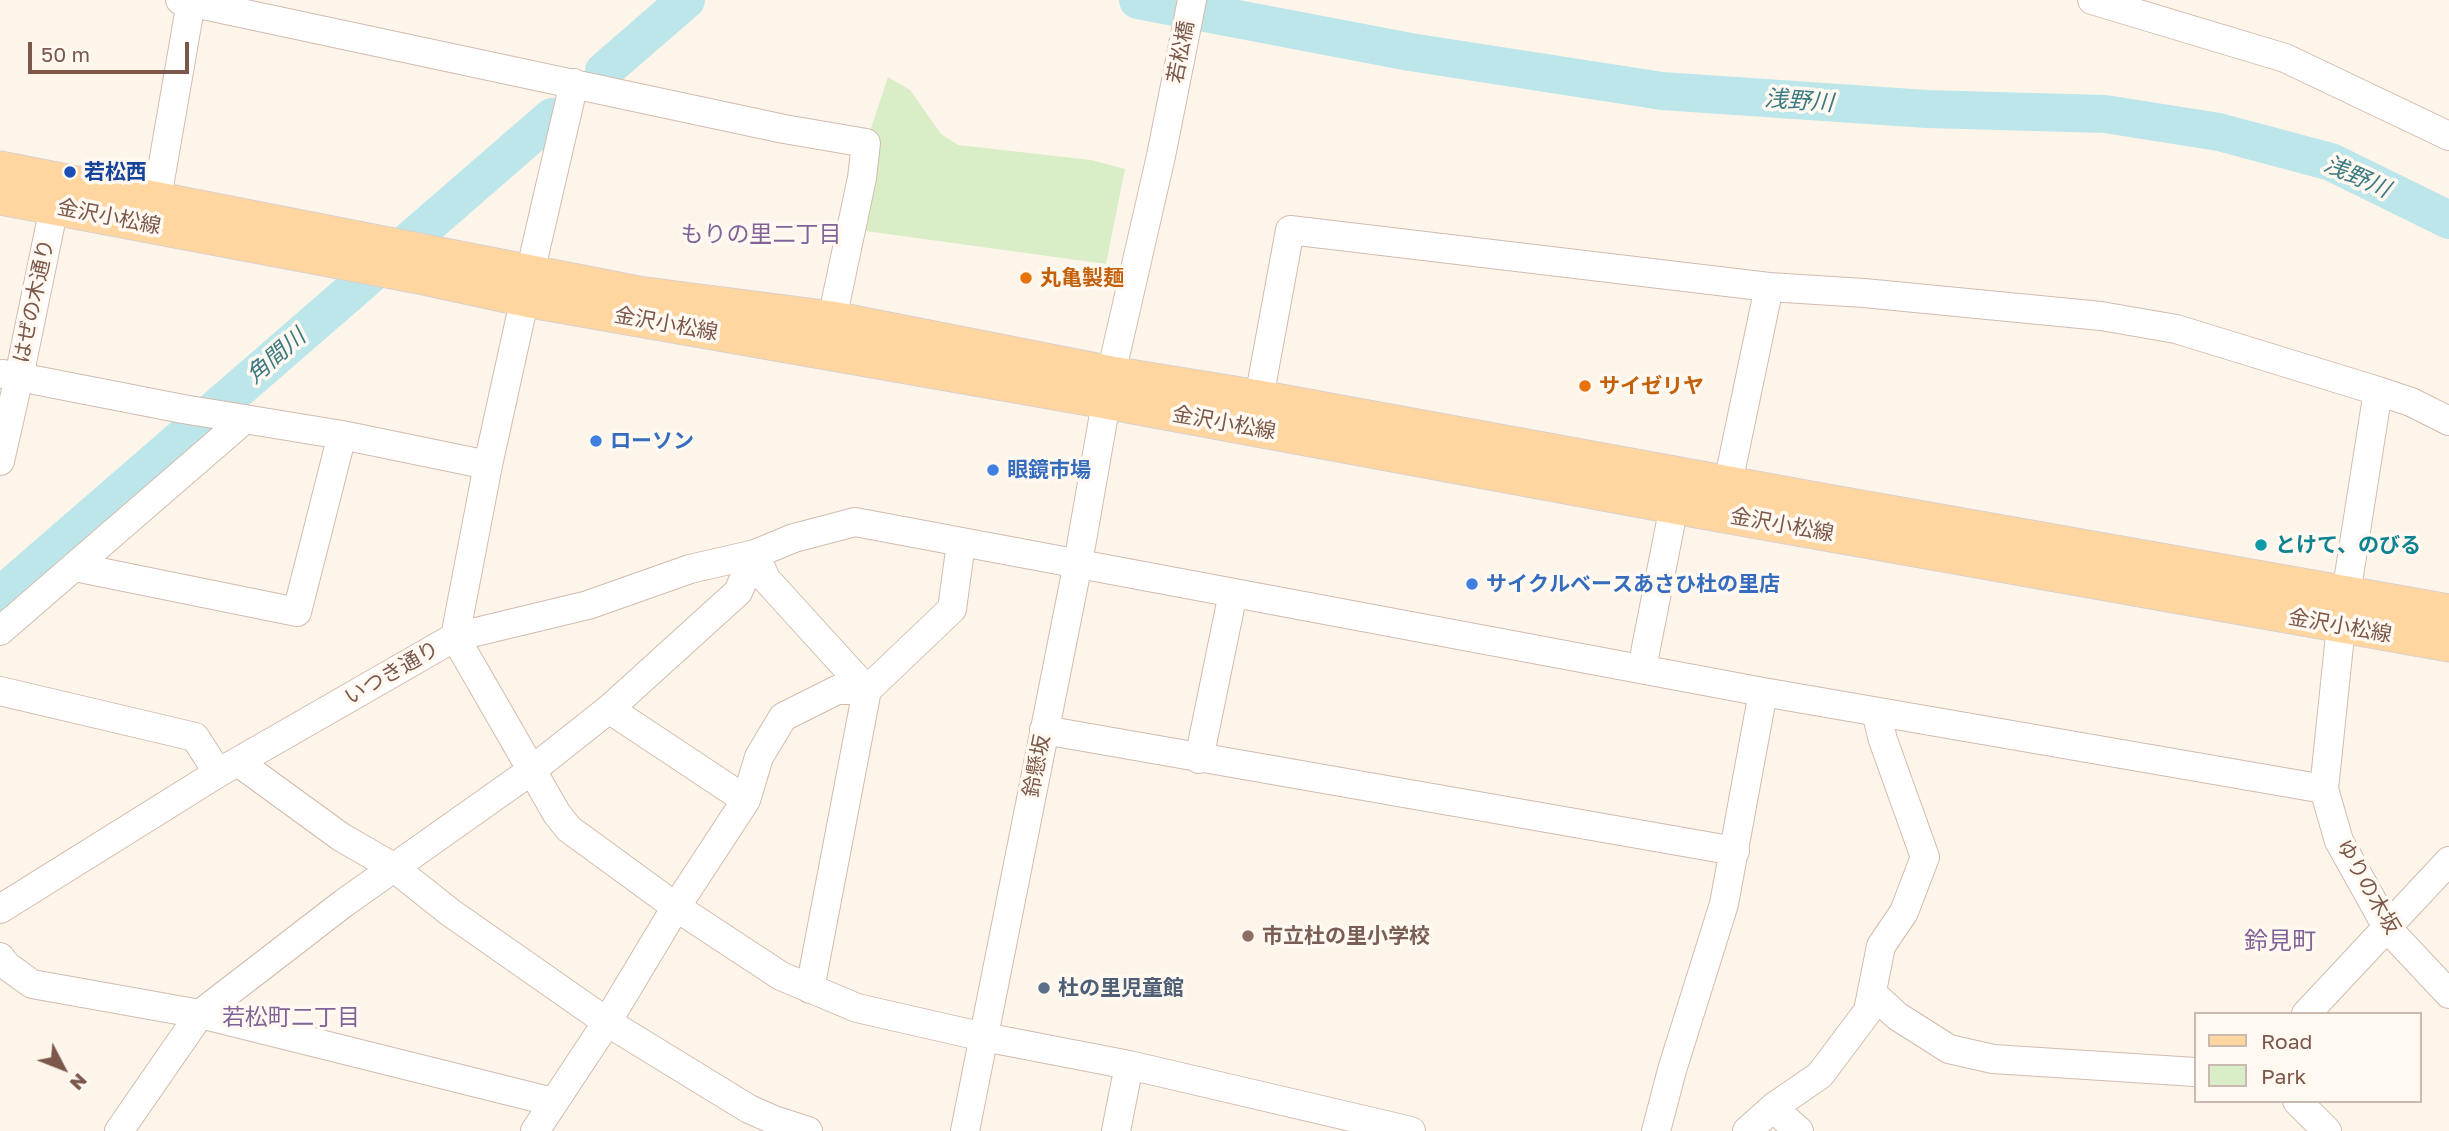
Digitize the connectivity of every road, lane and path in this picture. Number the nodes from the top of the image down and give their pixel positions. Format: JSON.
{"nodes":[{"id":1,"x":1192,"y":0,"type":"edge"},
{"id":2,"x":2092,"y":0,"type":"edge"},
{"id":3,"x":185,"y":1,"type":"edge"},
{"id":4,"x":574,"y":83,"type":"junction"},
{"id":5,"x":2449,"y":136,"type":"edge"},
{"id":6,"x":0,"y":169,"type":"edge"},
{"id":7,"x":0,"y":197,"type":"edge"},
{"id":8,"x":157,"y":198,"type":"junction"},
{"id":9,"x":54,"y":207,"type":"junction"},
{"id":10,"x":361,"y":253,"type":"junction"},
{"id":11,"x":528,"y":286,"type":"junction"},
{"id":12,"x":1769,"y":287,"type":"junction"},
{"id":13,"x":832,"y":319,"type":"junction"},
{"id":14,"x":9,"y":375,"type":"edge"},
{"id":15,"x":1108,"y":388,"type":"junction"},
{"id":16,"x":2378,"y":391,"type":"junction"},
{"id":17,"x":1259,"y":398,"type":"junction"},
{"id":18,"x":237,"y":418,"type":"junction"},
{"id":19,"x":2449,"y":421,"type":"edge"},
{"id":20,"x":342,"y":435,"type":"junction"},
{"id":21,"x":0,"y":461,"type":"edge"},
{"id":22,"x":488,"y":465,"type":"junction"},
{"id":23,"x":1728,"y":484,"type":"junction"},
{"id":24,"x":1674,"y":506,"type":"junction"},
{"id":25,"x":961,"y":543,"type":"junction"},
{"id":26,"x":755,"y":554,"type":"junction"},
{"id":27,"x":1078,"y":563,"type":"junction"},
{"id":28,"x":75,"y":567,"type":"junction"},
{"id":29,"x":1233,"y":593,"type":"junction"},
{"id":30,"x":2343,"y":610,"type":"junction"},
{"id":31,"x":2449,"y":612,"type":"edge"},
{"id":32,"x":0,"y":631,"type":"edge"},
{"id":33,"x":455,"y":637,"type":"junction"},
{"id":34,"x":2449,"y":645,"type":"edge"},
{"id":35,"x":1642,"y":668,"type":"junction"},
{"id":36,"x":867,"y":690,"type":"junction"},
{"id":37,"x":0,"y":691,"type":"edge"},
{"id":38,"x":1763,"y":692,"type":"junction"},
{"id":39,"x":609,"y":709,"type":"junction"},
{"id":40,"x":1876,"y":712,"type":"junction"},
{"id":41,"x":1044,"y":730,"type":"junction"},
{"id":42,"x":1199,"y":759,"type":"junction"},
{"id":43,"x":228,"y":768,"type":"junction"},
{"id":44,"x":532,"y":770,"type":"junction"},
{"id":45,"x":2323,"y":789,"type":"junction"},
{"id":46,"x":747,"y":800,"type":"junction"},
{"id":47,"x":1735,"y":851,"type":"junction"},
{"id":48,"x":2449,"y":861,"type":"edge"},
{"id":49,"x":393,"y":866,"type":"junction"},
{"id":50,"x":4,"y":900,"type":"edge"},
{"id":51,"x":676,"y":907,"type":"junction"},
{"id":52,"x":2388,"y":929,"type":"junction"},
{"id":53,"x":0,"y":957,"type":"edge"},
{"id":54,"x":810,"y":989,"type":"junction"},
{"id":55,"x":1872,"y":993,"type":"junction"},
{"id":56,"x":2449,"y":994,"type":"edge"},
{"id":57,"x":2308,"y":1012,"type":"edge"},
{"id":58,"x":200,"y":1014,"type":"junction"},
{"id":59,"x":607,"y":1022,"type":"junction"},
{"id":60,"x":984,"y":1037,"type":"junction"},
{"id":61,"x":1129,"y":1065,"type":"junction"},
{"id":62,"x":2194,"y":1072,"type":"edge"},
{"id":63,"x":553,"y":1102,"type":"junction"},
{"id":64,"x":2299,"y":1103,"type":"edge"},
{"id":65,"x":1775,"y":1106,"type":"junction"},
{"id":66,"x":119,"y":1131,"type":"edge"},
{"id":67,"x":535,"y":1131,"type":"edge"},
{"id":68,"x":808,"y":1131,"type":"edge"},
{"id":69,"x":965,"y":1131,"type":"edge"},
{"id":70,"x":1116,"y":1131,"type":"edge"},
{"id":71,"x":1411,"y":1131,"type":"edge"},
{"id":72,"x":1656,"y":1131,"type":"edge"},
{"id":73,"x":1747,"y":1131,"type":"edge"},
{"id":74,"x":1799,"y":1131,"type":"edge"},
{"id":75,"x":2327,"y":1131,"type":"edge"}],
"edges":[{"from":1,"to":15,"type":"street","name":"若松橋"},
{"from":2,"to":5,"type":"street"},
{"from":3,"to":4,"type":"street"},
{"from":3,"to":8,"type":"street"},
{"from":4,"to":11,"type":"street","name":"いつき通り"},
{"from":4,"to":13,"type":"street"},
{"from":6,"to":8,"type":"main road","name":"金沢小松線"},
{"from":7,"to":9,"type":"main road","name":"金沢小松線"},
{"from":8,"to":10,"type":"main road","name":"金沢小松線"},
{"from":9,"to":10,"type":"main road","name":"金沢小松線"},
{"from":9,"to":14,"type":"street","name":"はぜの木通り"},
{"from":10,"to":11,"type":"main road","name":"金沢小松線"},
{"from":11,"to":13,"type":"main road","name":"金沢小松線"},
{"from":11,"to":15,"type":"main road","name":"金沢小松線"},
{"from":11,"to":22,"type":"street","name":"いつき通り"},
{"from":12,"to":16,"type":"street"},
{"from":12,"to":17,"type":"street"},
{"from":12,"to":23,"type":"street"},
{"from":13,"to":15,"type":"main road","name":"金沢小松線"},
{"from":14,"to":18,"type":"street"},
{"from":14,"to":21,"type":"street","name":"はぜの木通り"},
{"from":15,"to":17,"type":"main road","name":"金沢小松線"},
{"from":15,"to":24,"type":"main road","name":"金沢小松線"},
{"from":15,"to":27,"type":"street","name":"鈴懸坂"},
{"from":16,"to":19,"type":"street"},
{"from":16,"to":30,"type":"street","name":"ゆりの木坂"},
{"from":17,"to":23,"type":"main road","name":"金沢小松線"},
{"from":18,"to":20,"type":"street"},
{"from":18,"to":28,"type":"street"},
{"from":20,"to":22,"type":"street"},
{"from":20,"to":28,"type":"street"},
{"from":22,"to":33,"type":"street","name":"いつき通り"},
{"from":23,"to":30,"type":"main road","name":"金沢小松線"},
{"from":24,"to":30,"type":"main road","name":"金沢小松線"},
{"from":24,"to":35,"type":"street"},
{"from":25,"to":26,"type":"street"},
{"from":25,"to":27,"type":"street"},
{"from":25,"to":36,"type":"street"},
{"from":26,"to":33,"type":"street"},
{"from":26,"to":36,"type":"street"},
{"from":26,"to":39,"type":"street"},
{"from":27,"to":29,"type":"street"},
{"from":27,"to":41,"type":"street","name":"鈴懸坂"},
{"from":28,"to":32,"type":"street"},
{"from":29,"to":35,"type":"street"},
{"from":29,"to":42,"type":"street"},
{"from":30,"to":31,"type":"main road","name":"金沢小松線"},
{"from":30,"to":34,"type":"main road","name":"金沢小松線"},
{"from":30,"to":45,"type":"street","name":"ゆりの木坂"},
{"from":33,"to":43,"type":"street","name":"いつき通り"},
{"from":33,"to":44,"type":"street"},
{"from":35,"to":38,"type":"street"},
{"from":36,"to":46,"type":"street"},
{"from":36,"to":54,"type":"street"},
{"from":37,"to":43,"type":"street"},
{"from":38,"to":40,"type":"street"},
{"from":38,"to":47,"type":"street"},
{"from":39,"to":44,"type":"street"},
{"from":39,"to":46,"type":"street"},
{"from":40,"to":45,"type":"street"},
{"from":40,"to":55,"type":"street"},
{"from":41,"to":42,"type":"street"},
{"from":41,"to":60,"type":"street","name":"鈴懸坂"},
{"from":42,"to":47,"type":"street"},
{"from":43,"to":49,"type":"street"},
{"from":43,"to":50,"type":"street","name":"いつき通り"},
{"from":44,"to":49,"type":"street"},
{"from":44,"to":51,"type":"street"},
{"from":45,"to":52,"type":"street","name":"ゆりの木坂"},
{"from":46,"to":51,"type":"street"},
{"from":47,"to":72,"type":"street"},
{"from":48,"to":52,"type":"street"},
{"from":49,"to":58,"type":"street"},
{"from":49,"to":59,"type":"street"},
{"from":51,"to":54,"type":"street"},
{"from":51,"to":59,"type":"street"},
{"from":52,"to":56,"type":"street","name":"ゆりの木坂"},
{"from":52,"to":57,"type":"street"},
{"from":53,"to":58,"type":"street"},
{"from":54,"to":60,"type":"street"},
{"from":55,"to":62,"type":"street"},
{"from":55,"to":65,"type":"street"},
{"from":58,"to":63,"type":"street"},
{"from":58,"to":66,"type":"street"},
{"from":59,"to":63,"type":"street"},
{"from":59,"to":68,"type":"street"},
{"from":60,"to":61,"type":"street"},
{"from":60,"to":69,"type":"street","name":"鈴懸坂"},
{"from":61,"to":70,"type":"street"},
{"from":61,"to":71,"type":"street"},
{"from":63,"to":67,"type":"street"},
{"from":64,"to":75,"type":"street"},
{"from":65,"to":73,"type":"street"},
{"from":65,"to":74,"type":"street"}]}
